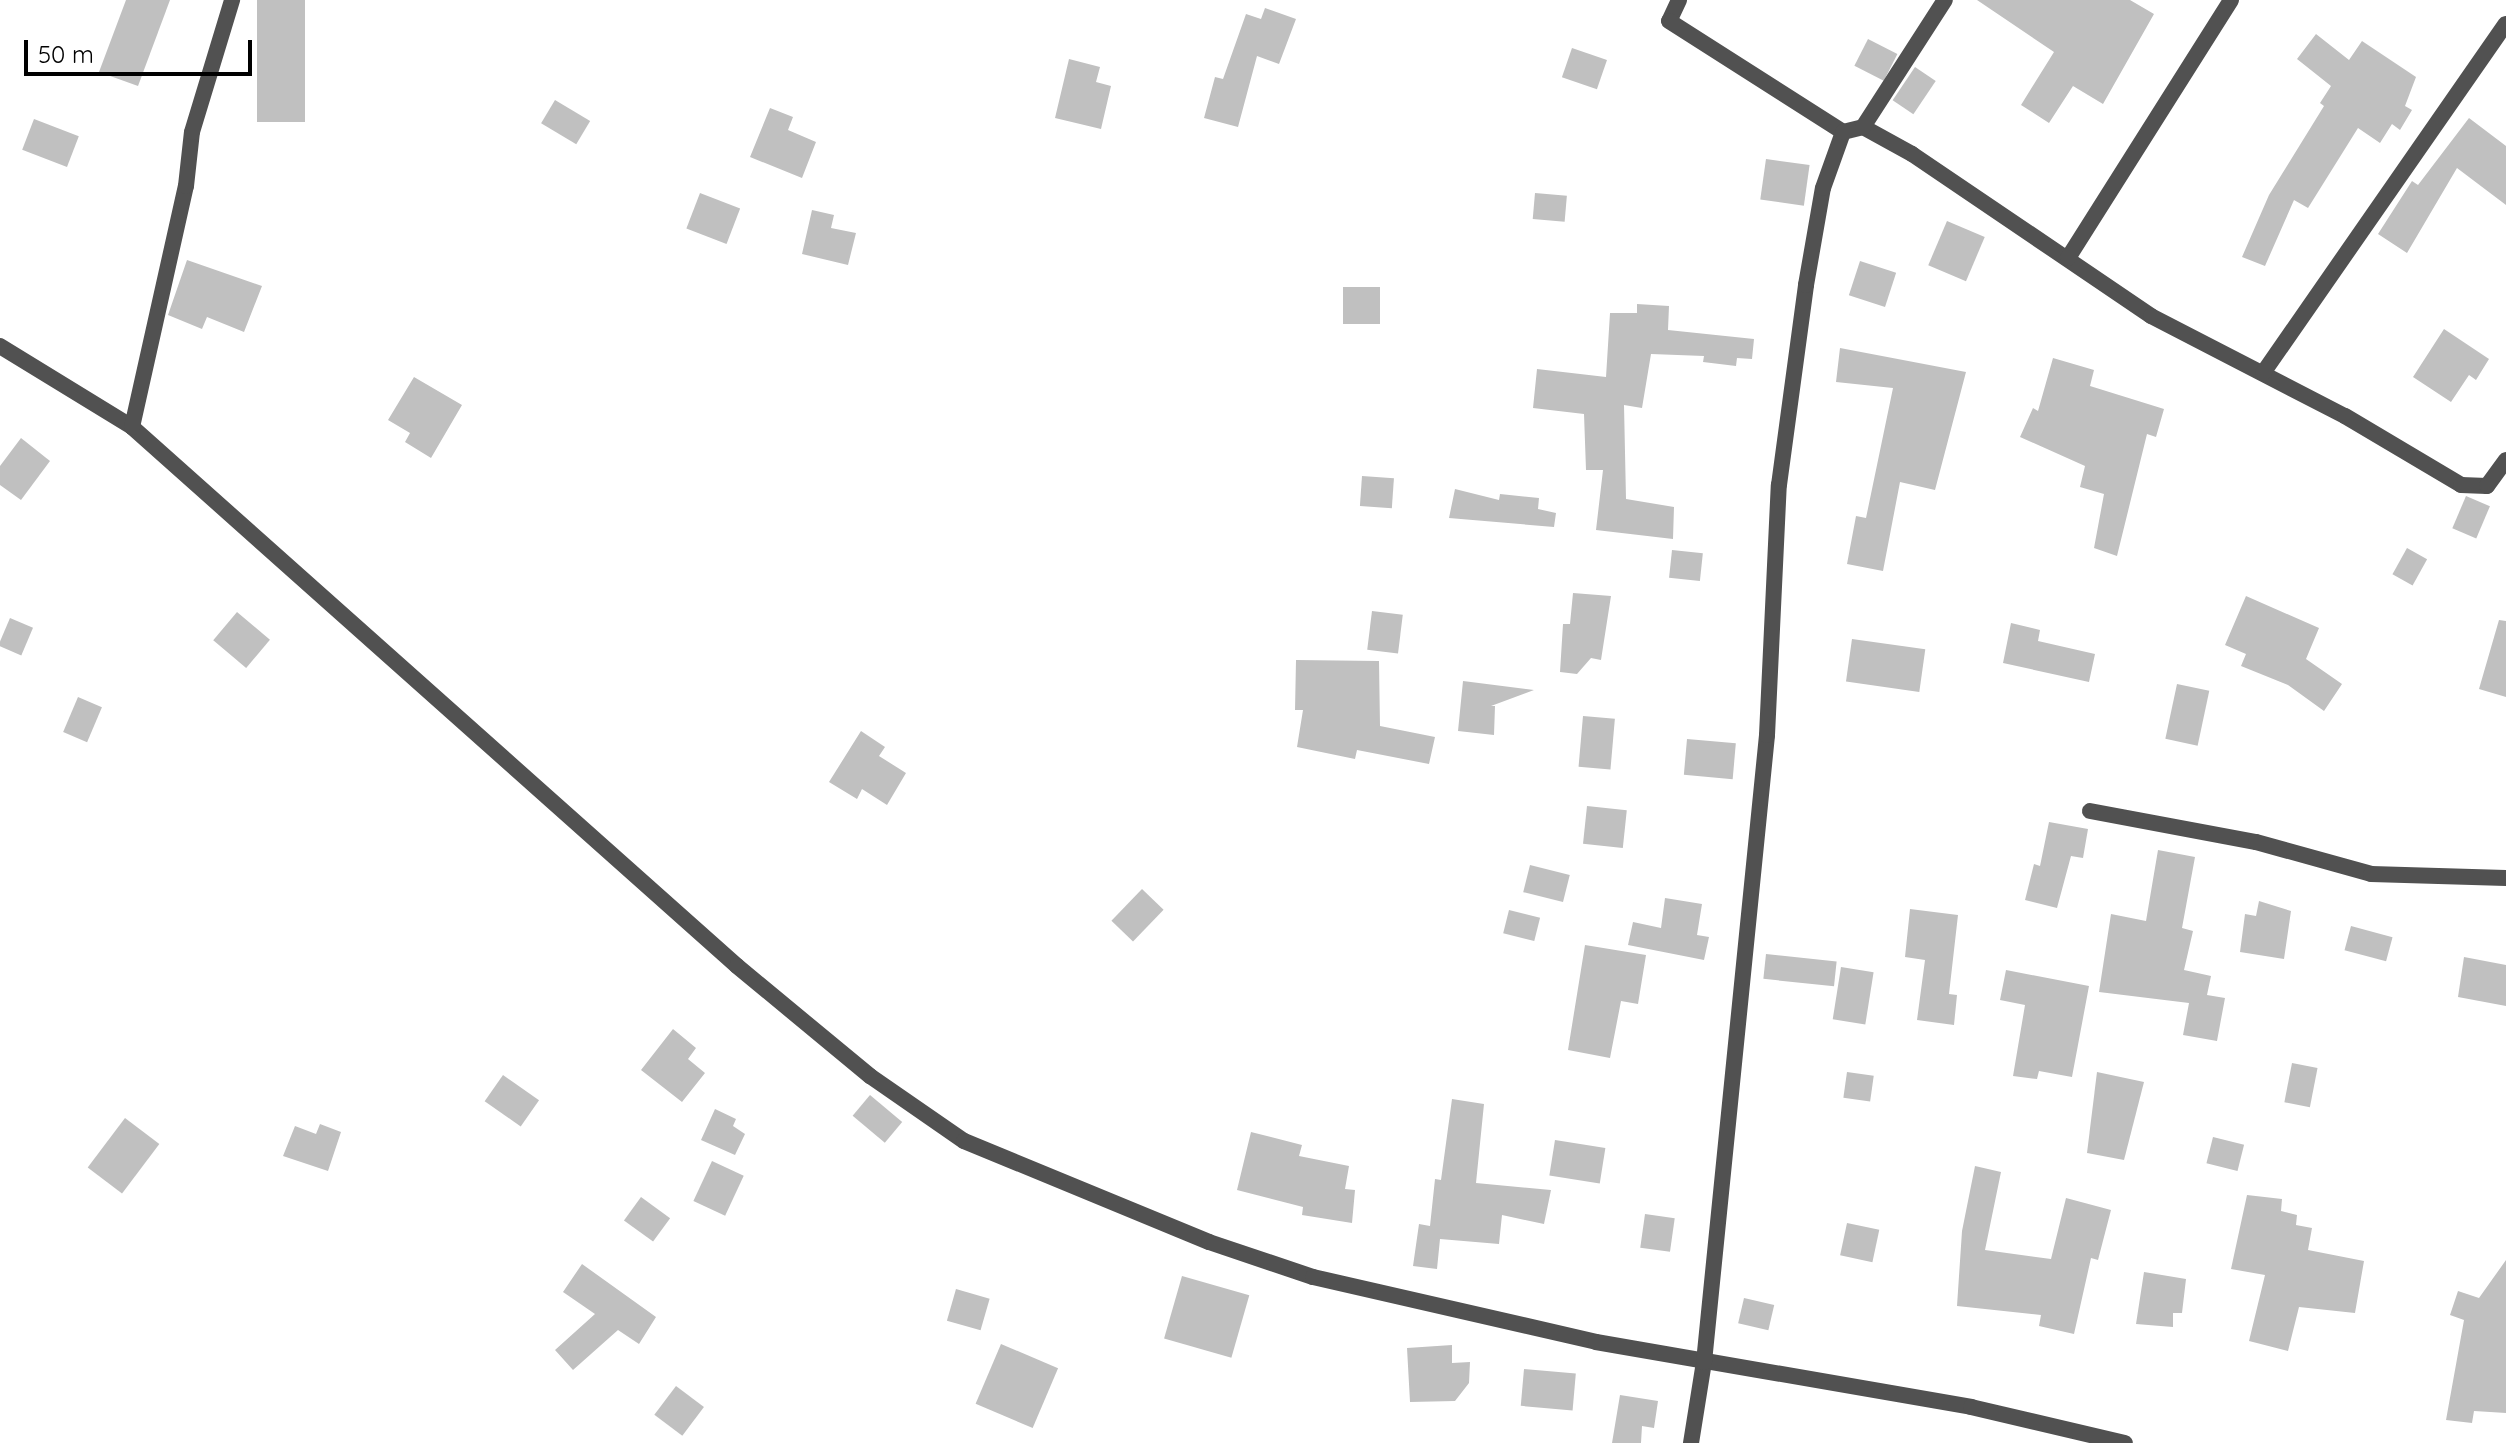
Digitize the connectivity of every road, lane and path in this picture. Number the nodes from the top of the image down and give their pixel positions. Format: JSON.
{"nodes":[{"id":1,"x":232,"y":0,"type":"edge"},
{"id":2,"x":1679,"y":0,"type":"edge"},
{"id":3,"x":1945,"y":0,"type":"edge"},
{"id":4,"x":2231,"y":0,"type":"edge"},
{"id":5,"x":2506,"y":24,"type":"edge"},
{"id":6,"x":1863,"y":127,"type":"junction"},
{"id":7,"x":1843,"y":132,"type":"junction"},
{"id":8,"x":2068,"y":258,"type":"junction"},
{"id":9,"x":0,"y":346,"type":"edge"},
{"id":10,"x":2263,"y":373,"type":"junction"},
{"id":11,"x":132,"y":427,"type":"junction"},
{"id":12,"x":2506,"y":460,"type":"edge"},
{"id":13,"x":2090,"y":811,"type":"dead end"},
{"id":14,"x":2506,"y":878,"type":"edge"},
{"id":15,"x":1704,"y":1362,"type":"junction"},
{"id":16,"x":1691,"y":1443,"type":"edge"},
{"id":17,"x":2125,"y":1443,"type":"edge"}],
"edges":[{"from":1,"to":11,"type":"street"},
{"from":2,"to":7,"type":"street"},
{"from":3,"to":6,"type":"street"},
{"from":4,"to":8,"type":"street"},
{"from":5,"to":10,"type":"street"},
{"from":6,"to":7,"type":"street"},
{"from":6,"to":8,"type":"street"},
{"from":7,"to":15,"type":"street"},
{"from":8,"to":10,"type":"street"},
{"from":9,"to":11,"type":"street"},
{"from":10,"to":12,"type":"street"},
{"from":11,"to":15,"type":"street"},
{"from":13,"to":14,"type":"street"},
{"from":15,"to":16,"type":"street"},
{"from":15,"to":17,"type":"street"}]}
